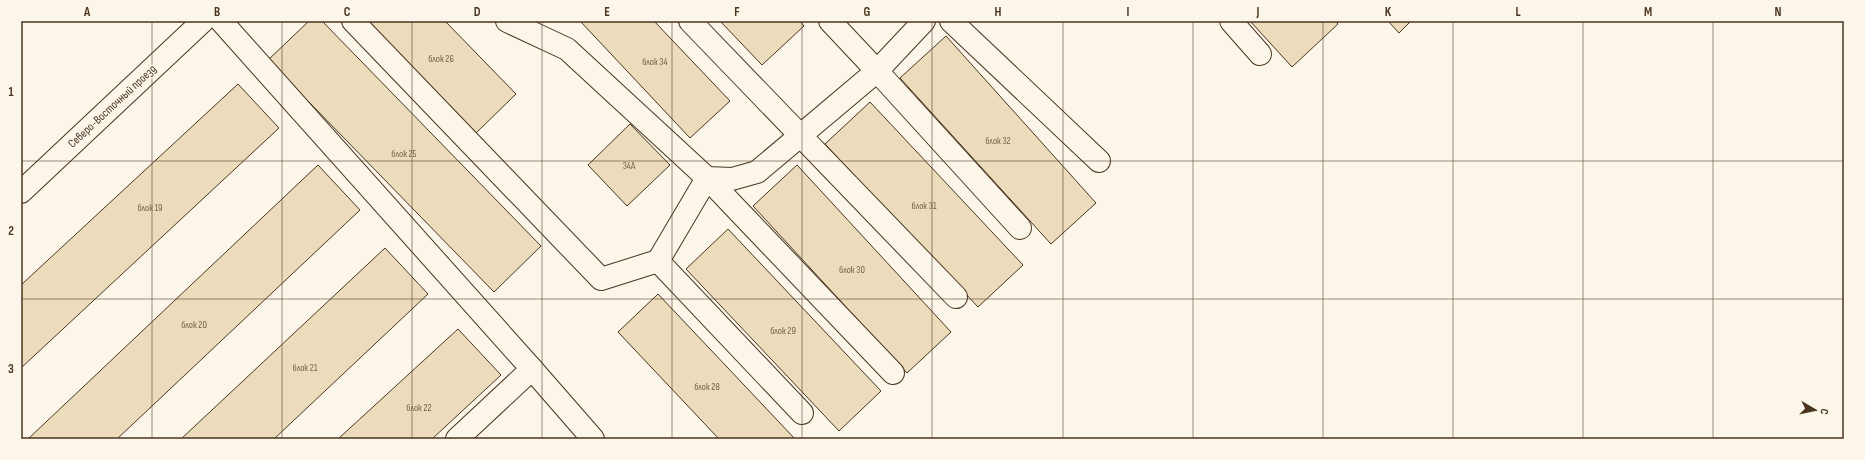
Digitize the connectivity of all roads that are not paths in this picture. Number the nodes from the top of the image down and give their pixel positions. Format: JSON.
{"nodes":[{"id":1,"x":203,"y":21,"type":"edge"},
{"id":2,"x":221,"y":21,"type":"edge"},
{"id":3,"x":353,"y":21,"type":"edge"},
{"id":4,"x":507,"y":21,"type":"edge"},
{"id":5,"x":690,"y":21,"type":"edge"},
{"id":6,"x":830,"y":21,"type":"edge"},
{"id":7,"x":924,"y":21,"type":"edge"},
{"id":8,"x":951,"y":21,"type":"edge"},
{"id":9,"x":1232,"y":21,"type":"edge"},
{"id":10,"x":1260,"y":54,"type":"dead end"},
{"id":11,"x":877,"y":71,"type":"junction"},
{"id":12,"x":800,"y":135,"type":"junction"},
{"id":13,"x":1099,"y":161,"type":"dead end"},
{"id":14,"x":707,"y":178,"type":"junction"},
{"id":15,"x":21,"y":192,"type":"edge"},
{"id":16,"x":1020,"y":228,"type":"dead end"},
{"id":17,"x":658,"y":261,"type":"junction"},
{"id":18,"x":956,"y":297,"type":"dead end"},
{"id":19,"x":532,"y":369,"type":"junction"},
{"id":20,"x":893,"y":373,"type":"dead end"},
{"id":21,"x":802,"y":413,"type":"dead end"},
{"id":22,"x":457,"y":439,"type":"edge"},
{"id":23,"x":593,"y":439,"type":"edge"}],
"edges":[{"from":1,"to":15,"type":"street","name":"Северо-Восточный проезд"},
{"from":2,"to":19,"type":"street"},
{"from":3,"to":17,"type":"street"},
{"from":4,"to":14,"type":"street"},
{"from":5,"to":12,"type":"street"},
{"from":6,"to":11,"type":"street"},
{"from":7,"to":11,"type":"street"},
{"from":8,"to":13,"type":"street"},
{"from":9,"to":10,"type":"street"},
{"from":11,"to":12,"type":"street"},
{"from":11,"to":16,"type":"street"},
{"from":12,"to":14,"type":"street"},
{"from":12,"to":18,"type":"street"},
{"from":14,"to":17,"type":"street"},
{"from":14,"to":20,"type":"street"},
{"from":17,"to":21,"type":"street"},
{"from":19,"to":22,"type":"street"},
{"from":19,"to":23,"type":"street"}]}
